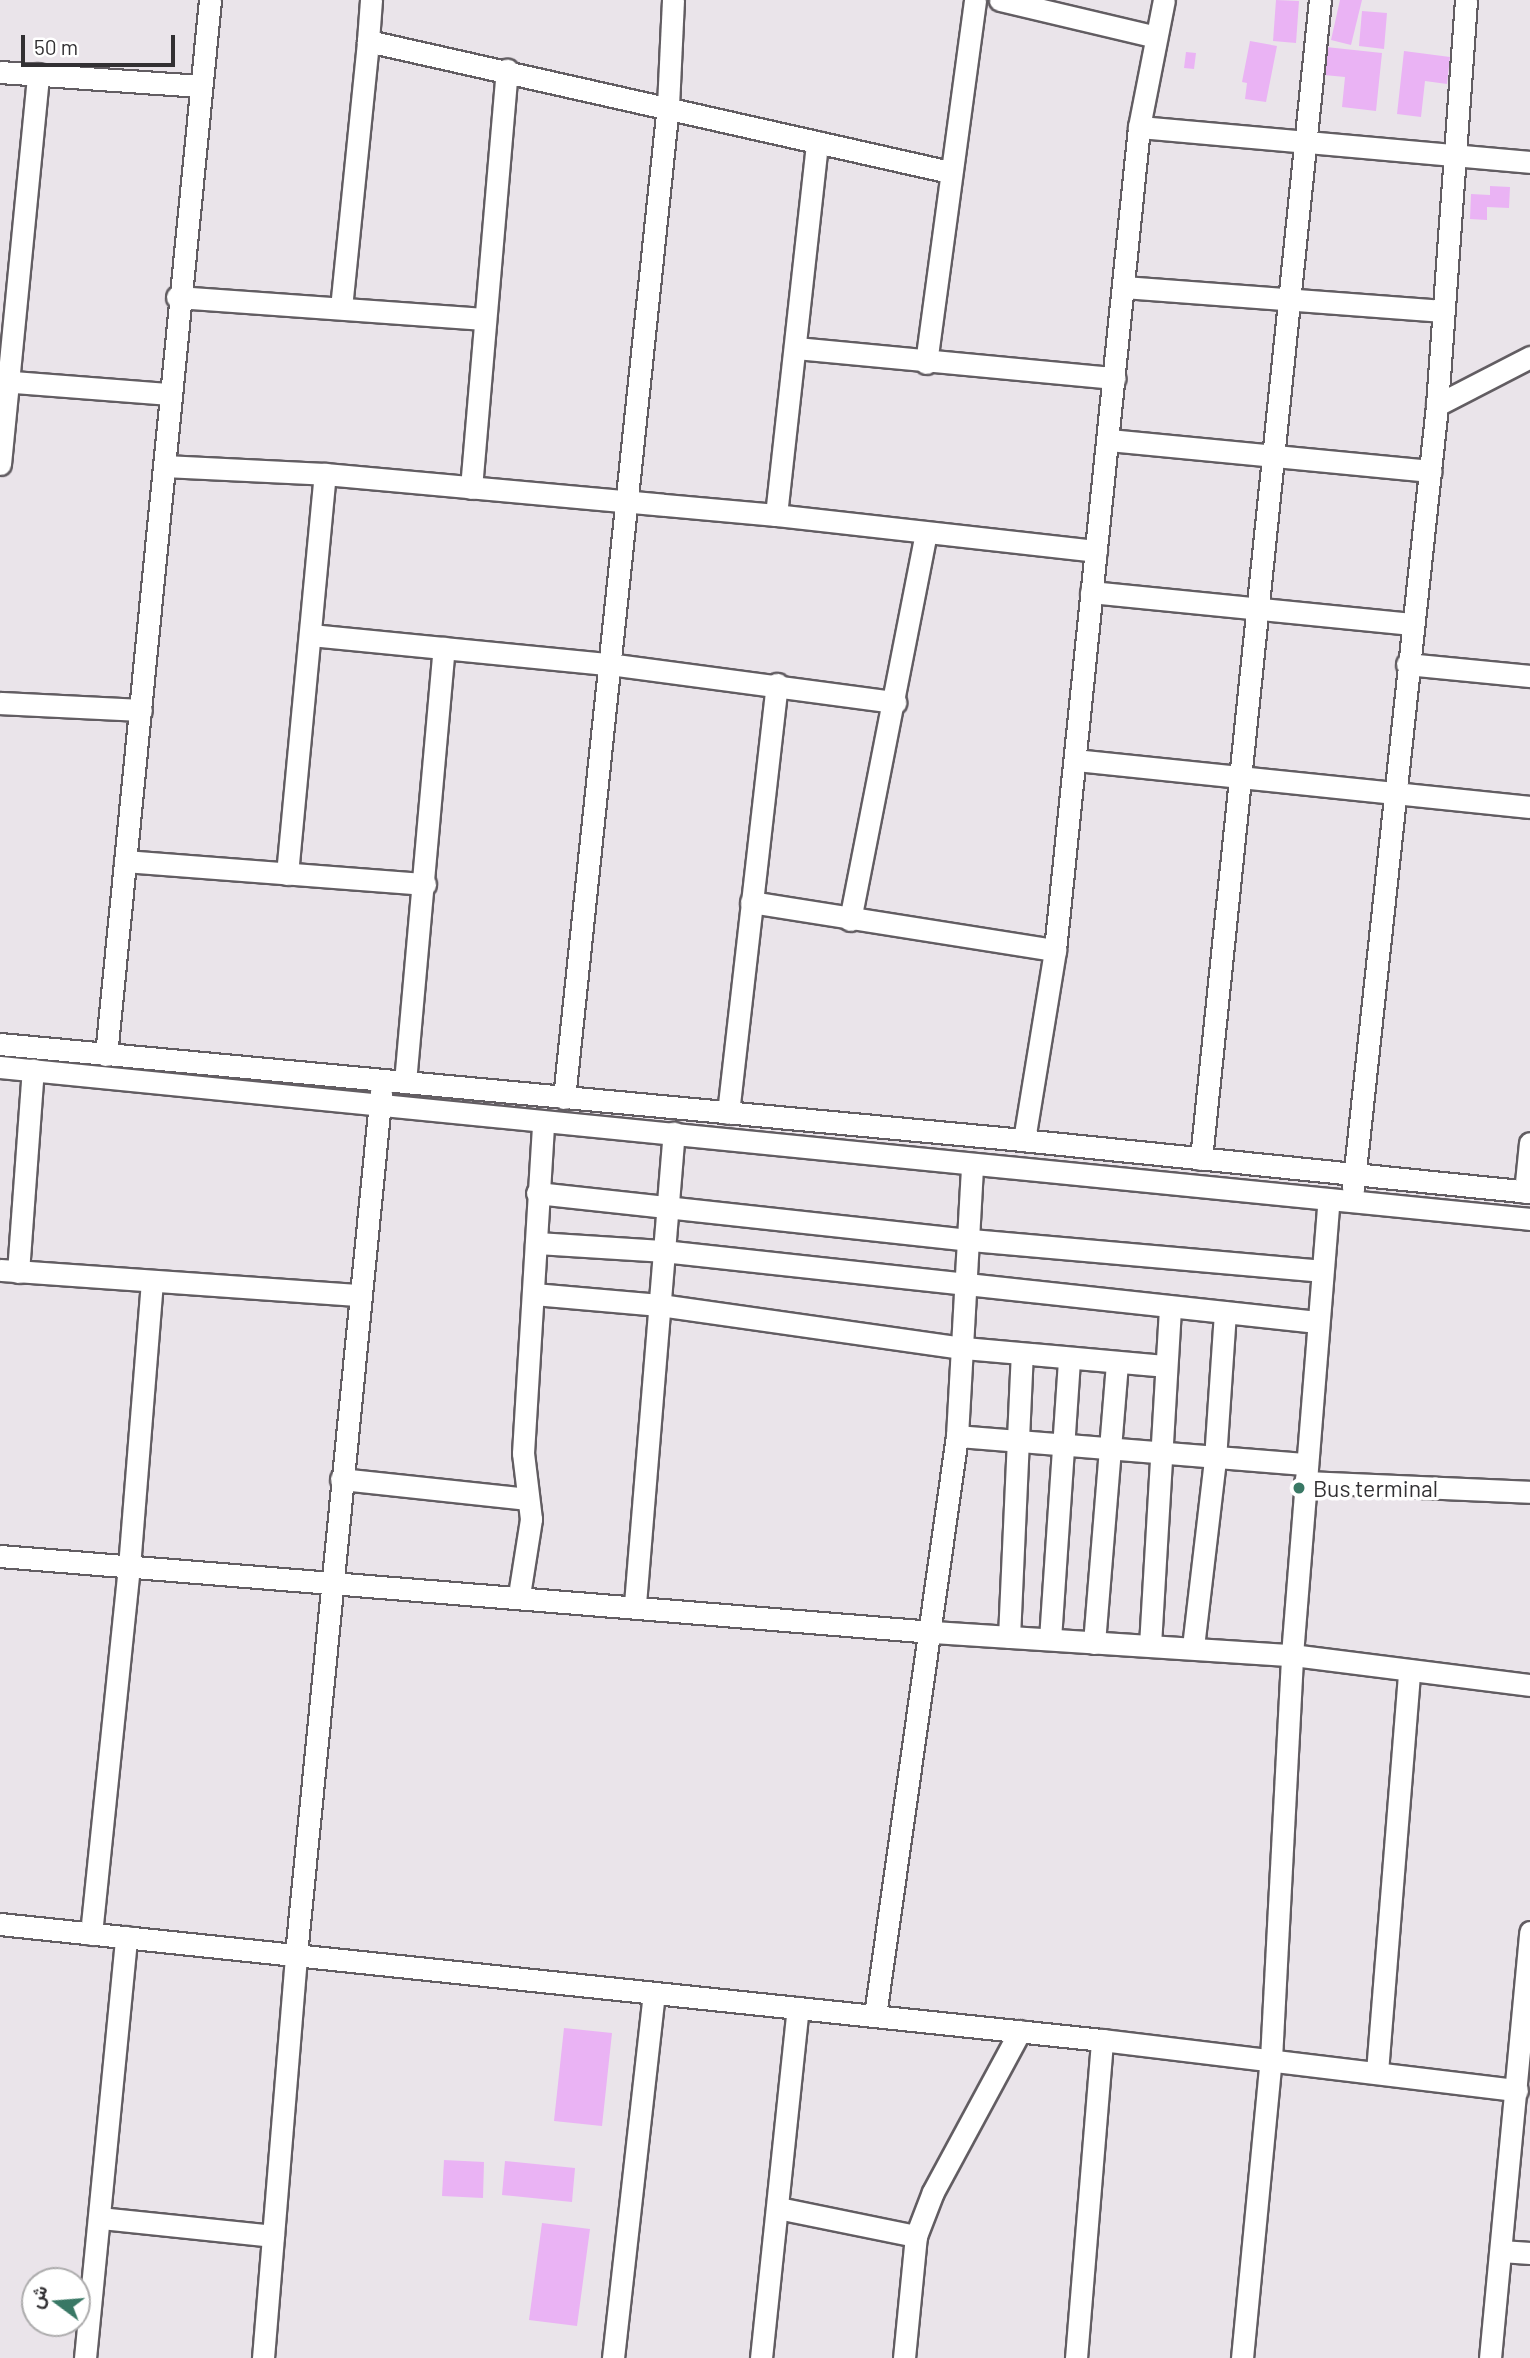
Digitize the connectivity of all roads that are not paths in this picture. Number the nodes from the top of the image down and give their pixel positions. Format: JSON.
{"nodes":[{"id":1,"x":210,"y":0,"type":"edge"},
{"id":2,"x":371,"y":0,"type":"edge"},
{"id":3,"x":673,"y":0,"type":"edge"},
{"id":4,"x":975,"y":0,"type":"edge"},
{"id":5,"x":1000,"y":0,"type":"edge"},
{"id":6,"x":1164,"y":0,"type":"edge"},
{"id":7,"x":1320,"y":0,"type":"edge"},
{"id":8,"x":1466,"y":0,"type":"edge"},
{"id":9,"x":1156,"y":37,"type":"junction"},
{"id":10,"x":368,"y":41,"type":"junction"},
{"id":11,"x":507,"y":70,"type":"junction"},
{"id":12,"x":0,"y":72,"type":"edge"},
{"id":13,"x":38,"y":74,"type":"junction"},
{"id":14,"x":200,"y":86,"type":"junction"},
{"id":15,"x":668,"y":106,"type":"junction"},
{"id":16,"x":1139,"y":127,"type":"junction"},
{"id":17,"x":817,"y":142,"type":"junction"},
{"id":18,"x":1302,"y":143,"type":"junction"},
{"id":19,"x":1458,"y":157,"type":"junction"},
{"id":20,"x":1530,"y":162,"type":"edge"},
{"id":21,"x":950,"y":172,"type":"junction"},
{"id":22,"x":1124,"y":287,"type":"junction"},
{"id":23,"x":177,"y":297,"type":"junction"},
{"id":24,"x":1287,"y":301,"type":"junction"},
{"id":25,"x":341,"y":308,"type":"junction"},
{"id":26,"x":1443,"y":311,"type":"junction"},
{"id":27,"x":484,"y":319,"type":"junction"},
{"id":28,"x":796,"y":348,"type":"junction"},
{"id":29,"x":1530,"y":357,"type":"edge"},
{"id":30,"x":926,"y":363,"type":"junction"},
{"id":31,"x":1115,"y":378,"type":"junction"},
{"id":32,"x":5,"y":381,"type":"edge"},
{"id":33,"x":170,"y":394,"type":"junction"},
{"id":34,"x":1437,"y":405,"type":"junction"},
{"id":35,"x":1109,"y":440,"type":"junction"},
{"id":36,"x":1274,"y":456,"type":"junction"},
{"id":37,"x":0,"y":464,"type":"edge"},
{"id":38,"x":164,"y":466,"type":"junction"},
{"id":39,"x":1430,"y":471,"type":"junction"},
{"id":40,"x":325,"y":474,"type":"junction"},
{"id":41,"x":471,"y":488,"type":"junction"},
{"id":42,"x":627,"y":504,"type":"junction"},
{"id":43,"x":776,"y":516,"type":"junction"},
{"id":44,"x":926,"y":533,"type":"junction"},
{"id":45,"x":1096,"y":551,"type":"junction"},
{"id":46,"x":1091,"y":592,"type":"junction"},
{"id":47,"x":1256,"y":607,"type":"junction"},
{"id":48,"x":1411,"y":624,"type":"junction"},
{"id":49,"x":312,"y":635,"type":"junction"},
{"id":50,"x":444,"y":648,"type":"junction"},
{"id":51,"x":609,"y":664,"type":"junction"},
{"id":52,"x":1407,"y":664,"type":"junction"},
{"id":53,"x":1530,"y":676,"type":"edge"},
{"id":54,"x":777,"y":684,"type":"junction"},
{"id":55,"x":895,"y":702,"type":"junction"},
{"id":56,"x":0,"y":703,"type":"edge"},
{"id":57,"x":141,"y":710,"type":"junction"},
{"id":58,"x":1075,"y":760,"type":"junction"},
{"id":59,"x":1238,"y":775,"type":"junction"},
{"id":60,"x":1394,"y":793,"type":"junction"},
{"id":61,"x":1530,"y":807,"type":"edge"},
{"id":62,"x":125,"y":861,"type":"junction"},
{"id":63,"x":287,"y":874,"type":"junction"},
{"id":64,"x":425,"y":884,"type":"junction"},
{"id":65,"x":751,"y":902,"type":"junction"},
{"id":66,"x":850,"y":920,"type":"junction"},
{"id":67,"x":1055,"y":950,"type":"junction"},
{"id":68,"x":0,"y":1044,"type":"edge"},
{"id":69,"x":106,"y":1055,"type":"junction"},
{"id":70,"x":0,"y":1067,"type":"edge"},
{"id":71,"x":33,"y":1070,"type":"junction"},
{"id":72,"x":382,"y":1080,"type":"junction"},
{"id":73,"x":405,"y":1082,"type":"junction"},
{"id":74,"x":564,"y":1098,"type":"junction"},
{"id":75,"x":380,"y":1106,"type":"junction"},
{"id":76,"x":729,"y":1113,"type":"junction"},
{"id":77,"x":543,"y":1122,"type":"junction"},
{"id":78,"x":674,"y":1133,"type":"junction"},
{"id":79,"x":1002,"y":1138,"type":"junction"},
{"id":80,"x":1024,"y":1140,"type":"junction"},
{"id":81,"x":1530,"y":1143,"type":"edge"},
{"id":82,"x":1201,"y":1159,"type":"junction"},
{"id":83,"x":972,"y":1164,"type":"junction"},
{"id":84,"x":999,"y":1167,"type":"junction"},
{"id":85,"x":1353,"y":1177,"type":"junction"},
{"id":86,"x":1527,"y":1192,"type":"edge"},
{"id":87,"x":537,"y":1193,"type":"junction"},
{"id":88,"x":1329,"y":1200,"type":"junction"},
{"id":89,"x":1352,"y":1202,"type":"junction"},
{"id":90,"x":667,"y":1206,"type":"junction"},
{"id":91,"x":1530,"y":1219,"type":"edge"},
{"id":92,"x":970,"y":1240,"type":"junction"},
{"id":93,"x":536,"y":1243,"type":"junction"},
{"id":94,"x":663,"y":1251,"type":"junction"},
{"id":95,"x":9,"y":1271,"type":"edge"},
{"id":96,"x":1322,"y":1271,"type":"junction"},
{"id":97,"x":152,"y":1282,"type":"junction"},
{"id":98,"x":968,"y":1287,"type":"junction"},
{"id":99,"x":534,"y":1294,"type":"junction"},
{"id":100,"x":357,"y":1295,"type":"junction"},
{"id":101,"x":660,"y":1305,"type":"junction"},
{"id":102,"x":1170,"y":1307,"type":"junction"},
{"id":103,"x":1225,"y":1312,"type":"junction"},
{"id":104,"x":1317,"y":1322,"type":"junction"},
{"id":105,"x":964,"y":1348,"type":"junction"},
{"id":106,"x":1022,"y":1354,"type":"junction"},
{"id":107,"x":1069,"y":1360,"type":"junction"},
{"id":108,"x":1117,"y":1363,"type":"junction"},
{"id":109,"x":1164,"y":1366,"type":"junction"},
{"id":110,"x":957,"y":1436,"type":"junction"},
{"id":111,"x":1020,"y":1441,"type":"junction"},
{"id":112,"x":1063,"y":1445,"type":"junction"},
{"id":113,"x":1109,"y":1450,"type":"junction"},
{"id":114,"x":1158,"y":1454,"type":"junction"},
{"id":115,"x":1215,"y":1459,"type":"junction"},
{"id":116,"x":1306,"y":1473,"type":"junction"},
{"id":117,"x":341,"y":1479,"type":"junction"},
{"id":118,"x":1530,"y":1492,"type":"edge"},
{"id":119,"x":527,"y":1499,"type":"junction"},
{"id":120,"x":0,"y":1556,"type":"edge"},
{"id":121,"x":129,"y":1567,"type":"junction"},
{"id":122,"x":332,"y":1584,"type":"junction"},
{"id":123,"x":519,"y":1595,"type":"junction"},
{"id":124,"x":635,"y":1604,"type":"junction"},
{"id":125,"x":932,"y":1632,"type":"junction"},
{"id":126,"x":1009,"y":1637,"type":"junction"},
{"id":127,"x":1050,"y":1639,"type":"junction"},
{"id":128,"x":1094,"y":1643,"type":"junction"},
{"id":129,"x":1150,"y":1645,"type":"junction"},
{"id":130,"x":1193,"y":1647,"type":"junction"},
{"id":131,"x":1292,"y":1655,"type":"junction"},
{"id":132,"x":1409,"y":1670,"type":"junction"},
{"id":133,"x":1530,"y":1685,"type":"edge"},
{"id":134,"x":0,"y":1924,"type":"edge"},
{"id":135,"x":1530,"y":1932,"type":"edge"},
{"id":136,"x":90,"y":1934,"type":"junction"},
{"id":137,"x":126,"y":1937,"type":"junction"},
{"id":138,"x":296,"y":1954,"type":"junction"},
{"id":139,"x":654,"y":1994,"type":"junction"},
{"id":140,"x":798,"y":2008,"type":"junction"},
{"id":141,"x":875,"y":2015,"type":"junction"},
{"id":142,"x":1020,"y":2031,"type":"junction"},
{"id":143,"x":1102,"y":2040,"type":"junction"},
{"id":144,"x":1525,"y":2046,"type":"edge"},
{"id":145,"x":1271,"y":2059,"type":"junction"},
{"id":146,"x":1377,"y":2072,"type":"junction"},
{"id":147,"x":1517,"y":2090,"type":"junction"},
{"id":148,"x":778,"y":2208,"type":"junction"},
{"id":149,"x":100,"y":2218,"type":"junction"},
{"id":150,"x":273,"y":2236,"type":"junction"},
{"id":151,"x":916,"y":2236,"type":"junction"},
{"id":152,"x":1501,"y":2251,"type":"junction"},
{"id":153,"x":1530,"y":2253,"type":"edge"},
{"id":154,"x":85,"y":2358,"type":"edge"},
{"id":155,"x":263,"y":2358,"type":"edge"},
{"id":156,"x":614,"y":2358,"type":"edge"},
{"id":157,"x":761,"y":2358,"type":"edge"},
{"id":158,"x":904,"y":2358,"type":"edge"},
{"id":159,"x":1076,"y":2358,"type":"edge"},
{"id":160,"x":1242,"y":2358,"type":"edge"},
{"id":161,"x":1490,"y":2358,"type":"edge"}],
"edges":[{"from":1,"to":14,"type":"street"},
{"from":2,"to":10,"type":"street"},
{"from":3,"to":15,"type":"street"},
{"from":4,"to":21,"type":"street"},
{"from":5,"to":9,"type":"street"},
{"from":6,"to":9,"type":"street"},
{"from":7,"to":18,"type":"street"},
{"from":8,"to":19,"type":"street"},
{"from":9,"to":16,"type":"street"},
{"from":10,"to":11,"type":"street"},
{"from":10,"to":25,"type":"street"},
{"from":11,"to":15,"type":"street"},
{"from":11,"to":27,"type":"street"},
{"from":12,"to":13,"type":"street"},
{"from":13,"to":14,"type":"street"},
{"from":13,"to":32,"type":"street"},
{"from":14,"to":23,"type":"street"},
{"from":15,"to":17,"type":"street"},
{"from":15,"to":42,"type":"street"},
{"from":16,"to":18,"type":"street"},
{"from":16,"to":22,"type":"street"},
{"from":17,"to":21,"type":"street"},
{"from":17,"to":28,"type":"street"},
{"from":18,"to":19,"type":"street"},
{"from":18,"to":24,"type":"street"},
{"from":19,"to":20,"type":"street"},
{"from":19,"to":26,"type":"street"},
{"from":21,"to":30,"type":"street"},
{"from":22,"to":24,"type":"street"},
{"from":22,"to":31,"type":"street"},
{"from":23,"to":25,"type":"street"},
{"from":23,"to":33,"type":"street"},
{"from":24,"to":26,"type":"street"},
{"from":24,"to":36,"type":"street"},
{"from":25,"to":27,"type":"street"},
{"from":26,"to":34,"type":"street"},
{"from":27,"to":41,"type":"street"},
{"from":28,"to":30,"type":"street"},
{"from":28,"to":43,"type":"street"},
{"from":29,"to":34,"type":"street"},
{"from":30,"to":31,"type":"street"},
{"from":31,"to":35,"type":"street"},
{"from":32,"to":33,"type":"street"},
{"from":32,"to":37,"type":"street"},
{"from":33,"to":38,"type":"street"},
{"from":34,"to":39,"type":"street"},
{"from":35,"to":36,"type":"street"},
{"from":35,"to":45,"type":"street"},
{"from":36,"to":39,"type":"street"},
{"from":36,"to":47,"type":"street"},
{"from":38,"to":40,"type":"street"},
{"from":38,"to":57,"type":"street"},
{"from":39,"to":48,"type":"street"},
{"from":40,"to":41,"type":"street"},
{"from":40,"to":49,"type":"street"},
{"from":41,"to":42,"type":"street"},
{"from":42,"to":43,"type":"street"},
{"from":42,"to":51,"type":"street"},
{"from":43,"to":44,"type":"street"},
{"from":44,"to":45,"type":"street"},
{"from":44,"to":55,"type":"street"},
{"from":45,"to":46,"type":"street"},
{"from":46,"to":47,"type":"street"},
{"from":46,"to":58,"type":"street"},
{"from":47,"to":48,"type":"street"},
{"from":47,"to":59,"type":"street"},
{"from":48,"to":52,"type":"street"},
{"from":49,"to":50,"type":"street"},
{"from":49,"to":63,"type":"street"},
{"from":50,"to":51,"type":"street"},
{"from":50,"to":64,"type":"street"},
{"from":51,"to":54,"type":"street"},
{"from":51,"to":74,"type":"street"},
{"from":52,"to":53,"type":"street"},
{"from":52,"to":60,"type":"street"},
{"from":54,"to":55,"type":"street"},
{"from":54,"to":65,"type":"street"},
{"from":55,"to":66,"type":"street"},
{"from":56,"to":57,"type":"street"},
{"from":57,"to":62,"type":"street"},
{"from":58,"to":59,"type":"street"},
{"from":58,"to":67,"type":"street"},
{"from":59,"to":60,"type":"street"},
{"from":59,"to":82,"type":"street"},
{"from":60,"to":61,"type":"street"},
{"from":60,"to":85,"type":"street"},
{"from":62,"to":63,"type":"street"},
{"from":62,"to":69,"type":"street"},
{"from":63,"to":64,"type":"street"},
{"from":64,"to":73,"type":"street"},
{"from":65,"to":66,"type":"street"},
{"from":65,"to":76,"type":"street"},
{"from":66,"to":67,"type":"street"},
{"from":67,"to":80,"type":"street"},
{"from":68,"to":69,"type":"street"},
{"from":69,"to":72,"type":"street"},
{"from":70,"to":71,"type":"street"},
{"from":71,"to":75,"type":"street"},
{"from":71,"to":95,"type":"street"},
{"from":72,"to":73,"type":"street"},
{"from":72,"to":75,"type":"street"},
{"from":73,"to":74,"type":"street"},
{"from":74,"to":76,"type":"street"},
{"from":75,"to":77,"type":"street"},
{"from":75,"to":100,"type":"street"},
{"from":76,"to":79,"type":"street"},
{"from":77,"to":78,"type":"street"},
{"from":77,"to":87,"type":"street"},
{"from":78,"to":83,"type":"street"},
{"from":78,"to":90,"type":"street"},
{"from":79,"to":80,"type":"street"},
{"from":79,"to":84,"type":"street"},
{"from":80,"to":82,"type":"street"},
{"from":81,"to":86,"type":"street"},
{"from":82,"to":85,"type":"street"},
{"from":83,"to":84,"type":"street"},
{"from":83,"to":92,"type":"street"},
{"from":84,"to":88,"type":"street"},
{"from":85,"to":86,"type":"street"},
{"from":85,"to":89,"type":"street"},
{"from":87,"to":90,"type":"street"},
{"from":87,"to":93,"type":"street"},
{"from":88,"to":89,"type":"street"},
{"from":88,"to":96,"type":"street"},
{"from":89,"to":91,"type":"street"},
{"from":90,"to":92,"type":"street"},
{"from":90,"to":94,"type":"street"},
{"from":92,"to":96,"type":"street"},
{"from":92,"to":98,"type":"street"},
{"from":93,"to":94,"type":"street"},
{"from":93,"to":99,"type":"street"},
{"from":94,"to":98,"type":"street"},
{"from":94,"to":101,"type":"street"},
{"from":95,"to":97,"type":"street"},
{"from":96,"to":104,"type":"street"},
{"from":97,"to":100,"type":"street"},
{"from":97,"to":121,"type":"street"},
{"from":98,"to":102,"type":"street"},
{"from":98,"to":105,"type":"street"},
{"from":99,"to":101,"type":"street"},
{"from":99,"to":119,"type":"street"},
{"from":100,"to":117,"type":"street"},
{"from":101,"to":105,"type":"street"},
{"from":101,"to":124,"type":"street"},
{"from":102,"to":103,"type":"street"},
{"from":102,"to":109,"type":"street"},
{"from":103,"to":104,"type":"street"},
{"from":103,"to":115,"type":"street"},
{"from":104,"to":116,"type":"street"},
{"from":105,"to":106,"type":"street"},
{"from":105,"to":110,"type":"street"},
{"from":106,"to":107,"type":"street"},
{"from":106,"to":111,"type":"street"},
{"from":107,"to":108,"type":"street"},
{"from":107,"to":112,"type":"street"},
{"from":108,"to":109,"type":"street"},
{"from":108,"to":113,"type":"street"},
{"from":109,"to":114,"type":"street"},
{"from":110,"to":111,"type":"street"},
{"from":110,"to":125,"type":"street"},
{"from":111,"to":112,"type":"street"},
{"from":111,"to":126,"type":"street"},
{"from":112,"to":113,"type":"street"},
{"from":112,"to":127,"type":"street"},
{"from":113,"to":114,"type":"street"},
{"from":113,"to":128,"type":"street"},
{"from":114,"to":115,"type":"street"},
{"from":114,"to":129,"type":"street"},
{"from":115,"to":116,"type":"street"},
{"from":115,"to":130,"type":"street"},
{"from":116,"to":118,"type":"street"},
{"from":116,"to":131,"type":"street"},
{"from":117,"to":119,"type":"street"},
{"from":117,"to":122,"type":"street"},
{"from":119,"to":123,"type":"street"},
{"from":120,"to":121,"type":"street"},
{"from":121,"to":122,"type":"street"},
{"from":121,"to":136,"type":"street"},
{"from":122,"to":123,"type":"street"},
{"from":122,"to":138,"type":"street"},
{"from":123,"to":124,"type":"street"},
{"from":124,"to":125,"type":"street"},
{"from":125,"to":126,"type":"street"},
{"from":125,"to":141,"type":"street"},
{"from":126,"to":127,"type":"street"},
{"from":127,"to":128,"type":"street"},
{"from":128,"to":129,"type":"street"},
{"from":129,"to":130,"type":"street"},
{"from":130,"to":131,"type":"street"},
{"from":131,"to":132,"type":"street"},
{"from":131,"to":145,"type":"street"},
{"from":132,"to":133,"type":"street"},
{"from":132,"to":146,"type":"street"},
{"from":134,"to":136,"type":"street"},
{"from":135,"to":144,"type":"street"},
{"from":136,"to":137,"type":"street"},
{"from":137,"to":138,"type":"street"},
{"from":137,"to":149,"type":"street"},
{"from":138,"to":139,"type":"street"},
{"from":138,"to":150,"type":"street"},
{"from":139,"to":140,"type":"street"},
{"from":139,"to":156,"type":"street"},
{"from":140,"to":141,"type":"street"},
{"from":140,"to":148,"type":"street"},
{"from":141,"to":142,"type":"street"},
{"from":142,"to":143,"type":"street"},
{"from":142,"to":151,"type":"street"},
{"from":143,"to":145,"type":"street"},
{"from":143,"to":159,"type":"street"},
{"from":144,"to":147,"type":"street"},
{"from":145,"to":146,"type":"street"},
{"from":145,"to":160,"type":"street"},
{"from":146,"to":147,"type":"street"},
{"from":147,"to":152,"type":"street"},
{"from":148,"to":151,"type":"street"},
{"from":148,"to":157,"type":"street"},
{"from":149,"to":150,"type":"street"},
{"from":149,"to":154,"type":"street"},
{"from":150,"to":155,"type":"street"},
{"from":151,"to":158,"type":"street"},
{"from":152,"to":153,"type":"street"},
{"from":152,"to":161,"type":"street"}]}
